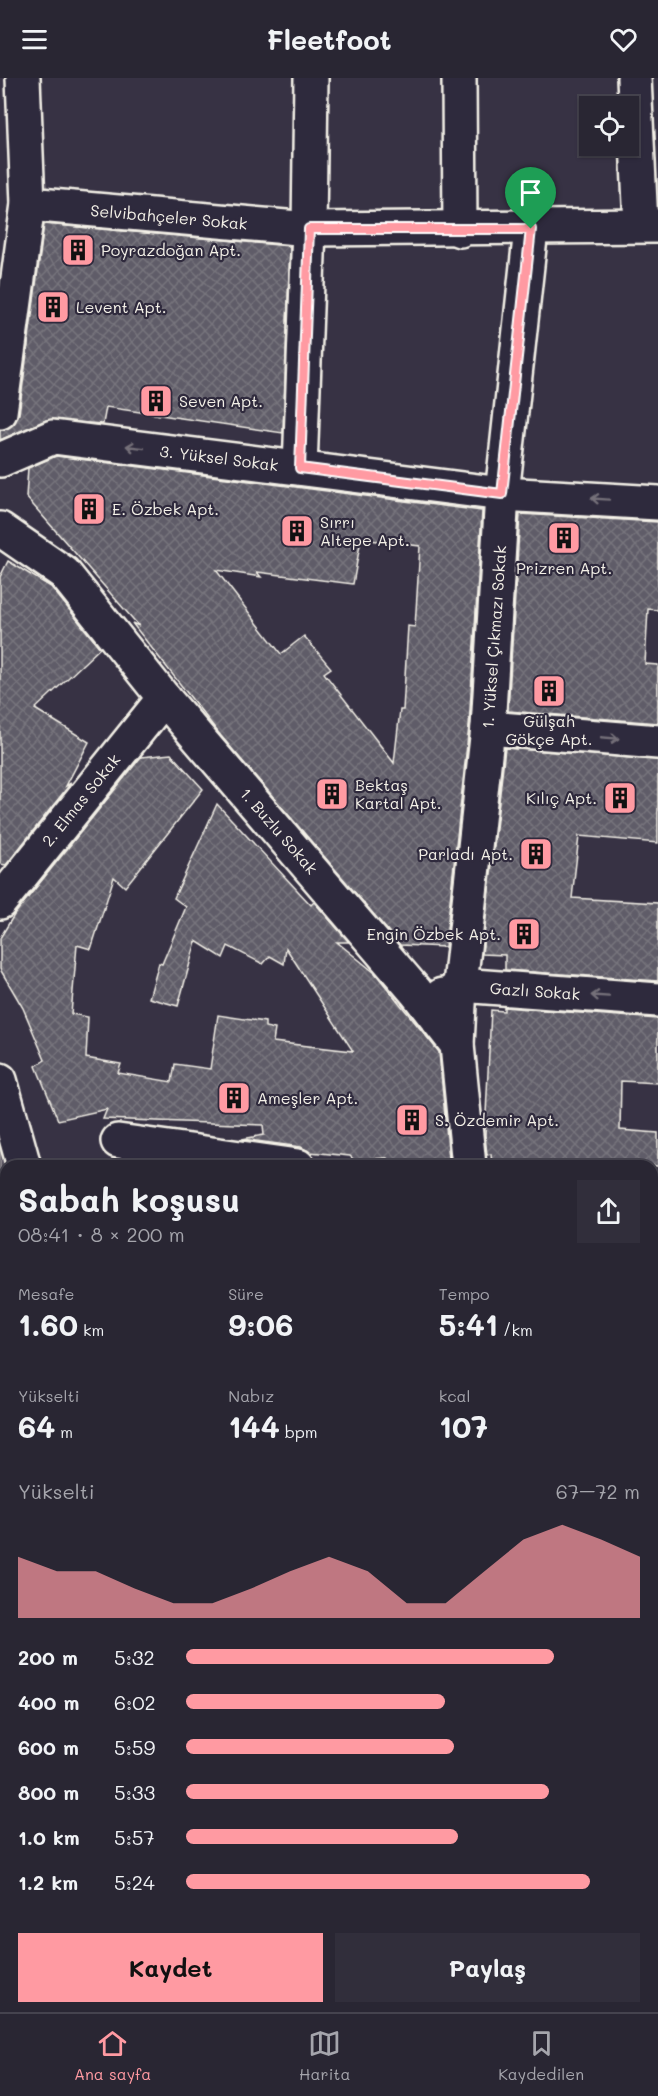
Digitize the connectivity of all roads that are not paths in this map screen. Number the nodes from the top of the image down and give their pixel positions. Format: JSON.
{"nodes":[{"id":1,"x":23,"y":78,"type":"edge"},
{"id":2,"x":311,"y":78,"type":"edge"},
{"id":3,"x":459,"y":78,"type":"edge"},
{"id":4,"x":643,"y":89,"type":"edge"},
{"id":5,"x":28,"y":204,"type":"junction"},
{"id":6,"x":650,"y":225,"type":"edge"},
{"id":7,"x":309,"y":229,"type":"junction"},
{"id":8,"x":531,"y":229,"type":"junction"},
{"id":9,"x":460,"y":230,"type":"junction"},
{"id":10,"x":0,"y":412,"type":"edge"},
{"id":11,"x":0,"y":460,"type":"edge"},
{"id":12,"x":300,"y":468,"type":"junction"},
{"id":13,"x":502,"y":494,"type":"junction"},
{"id":14,"x":658,"y":503,"type":"edge"},
{"id":15,"x":4,"y":541,"type":"edge"},
{"id":16,"x":164,"y":698,"type":"junction"},
{"id":17,"x":489,"y":728,"type":"junction"},
{"id":18,"x":658,"y":742,"type":"edge"},
{"id":19,"x":0,"y":902,"type":"edge"},
{"id":20,"x":460,"y":985,"type":"junction"},
{"id":21,"x":416,"y":992,"type":"junction"},
{"id":22,"x":658,"y":1000,"type":"edge"},
{"id":23,"x":457,"y":1045,"type":"junction"},
{"id":24,"x":0,"y":1080,"type":"edge"},
{"id":25,"x":118,"y":1141,"type":"dead end"},
{"id":26,"x":22,"y":1160,"type":"edge"},
{"id":27,"x":255,"y":1160,"type":"edge"},
{"id":28,"x":468,"y":1160,"type":"edge"}],
"edges":[{"from":1,"to":5,"type":"street"},
{"from":2,"to":7,"type":"street"},
{"from":3,"to":9,"type":"street"},
{"from":4,"to":6,"type":"street"},
{"from":5,"to":7,"type":"street","name":"Selvibahçeler Sokak"},
{"from":5,"to":10,"type":"street"},
{"from":6,"to":8,"type":"street","name":"Selvibahçeler Sokak"},
{"from":7,"to":9,"type":"street","name":"Selvibahçeler Sokak"},
{"from":7,"to":12,"type":"street"},
{"from":8,"to":9,"type":"street","name":"Selvibahçeler Sokak"},
{"from":8,"to":13,"type":"street","name":"1. Yüksel Çıkmazı Sokak"},
{"from":12,"to":11,"type":"street","name":"3. Yüksel Sokak","one_way":true},
{"from":12,"to":13,"type":"street","name":"3. Yüksel Sokak"},
{"from":14,"to":13,"type":"street","name":"3. Yüksel Sokak","one_way":true},
{"from":13,"to":17,"type":"street","name":"1. Yüksel Çıkmazı Sokak"},
{"from":15,"to":16,"type":"street","name":"1. Buzlu Sokak"},
{"from":16,"to":19,"type":"street","name":"2. Elmas Sokak"},
{"from":16,"to":21,"type":"street","name":"1. Buzlu Sokak"},
{"from":17,"to":18,"type":"street","one_way":true},
{"from":17,"to":20,"type":"street","name":"1. Yüksel Çıkmazı Sokak"},
{"from":20,"to":21,"type":"street","name":"Gazlı Sokak"},
{"from":22,"to":20,"type":"street","name":"Gazlı Sokak","one_way":true},
{"from":20,"to":23,"type":"street","name":"1. Yüksel Çıkmazı Sokak"},
{"from":21,"to":23,"type":"street","name":"1. Buzlu Sokak"},
{"from":23,"to":28,"type":"street"},
{"from":24,"to":26,"type":"street"},
{"from":25,"to":27,"type":"street"}]}
